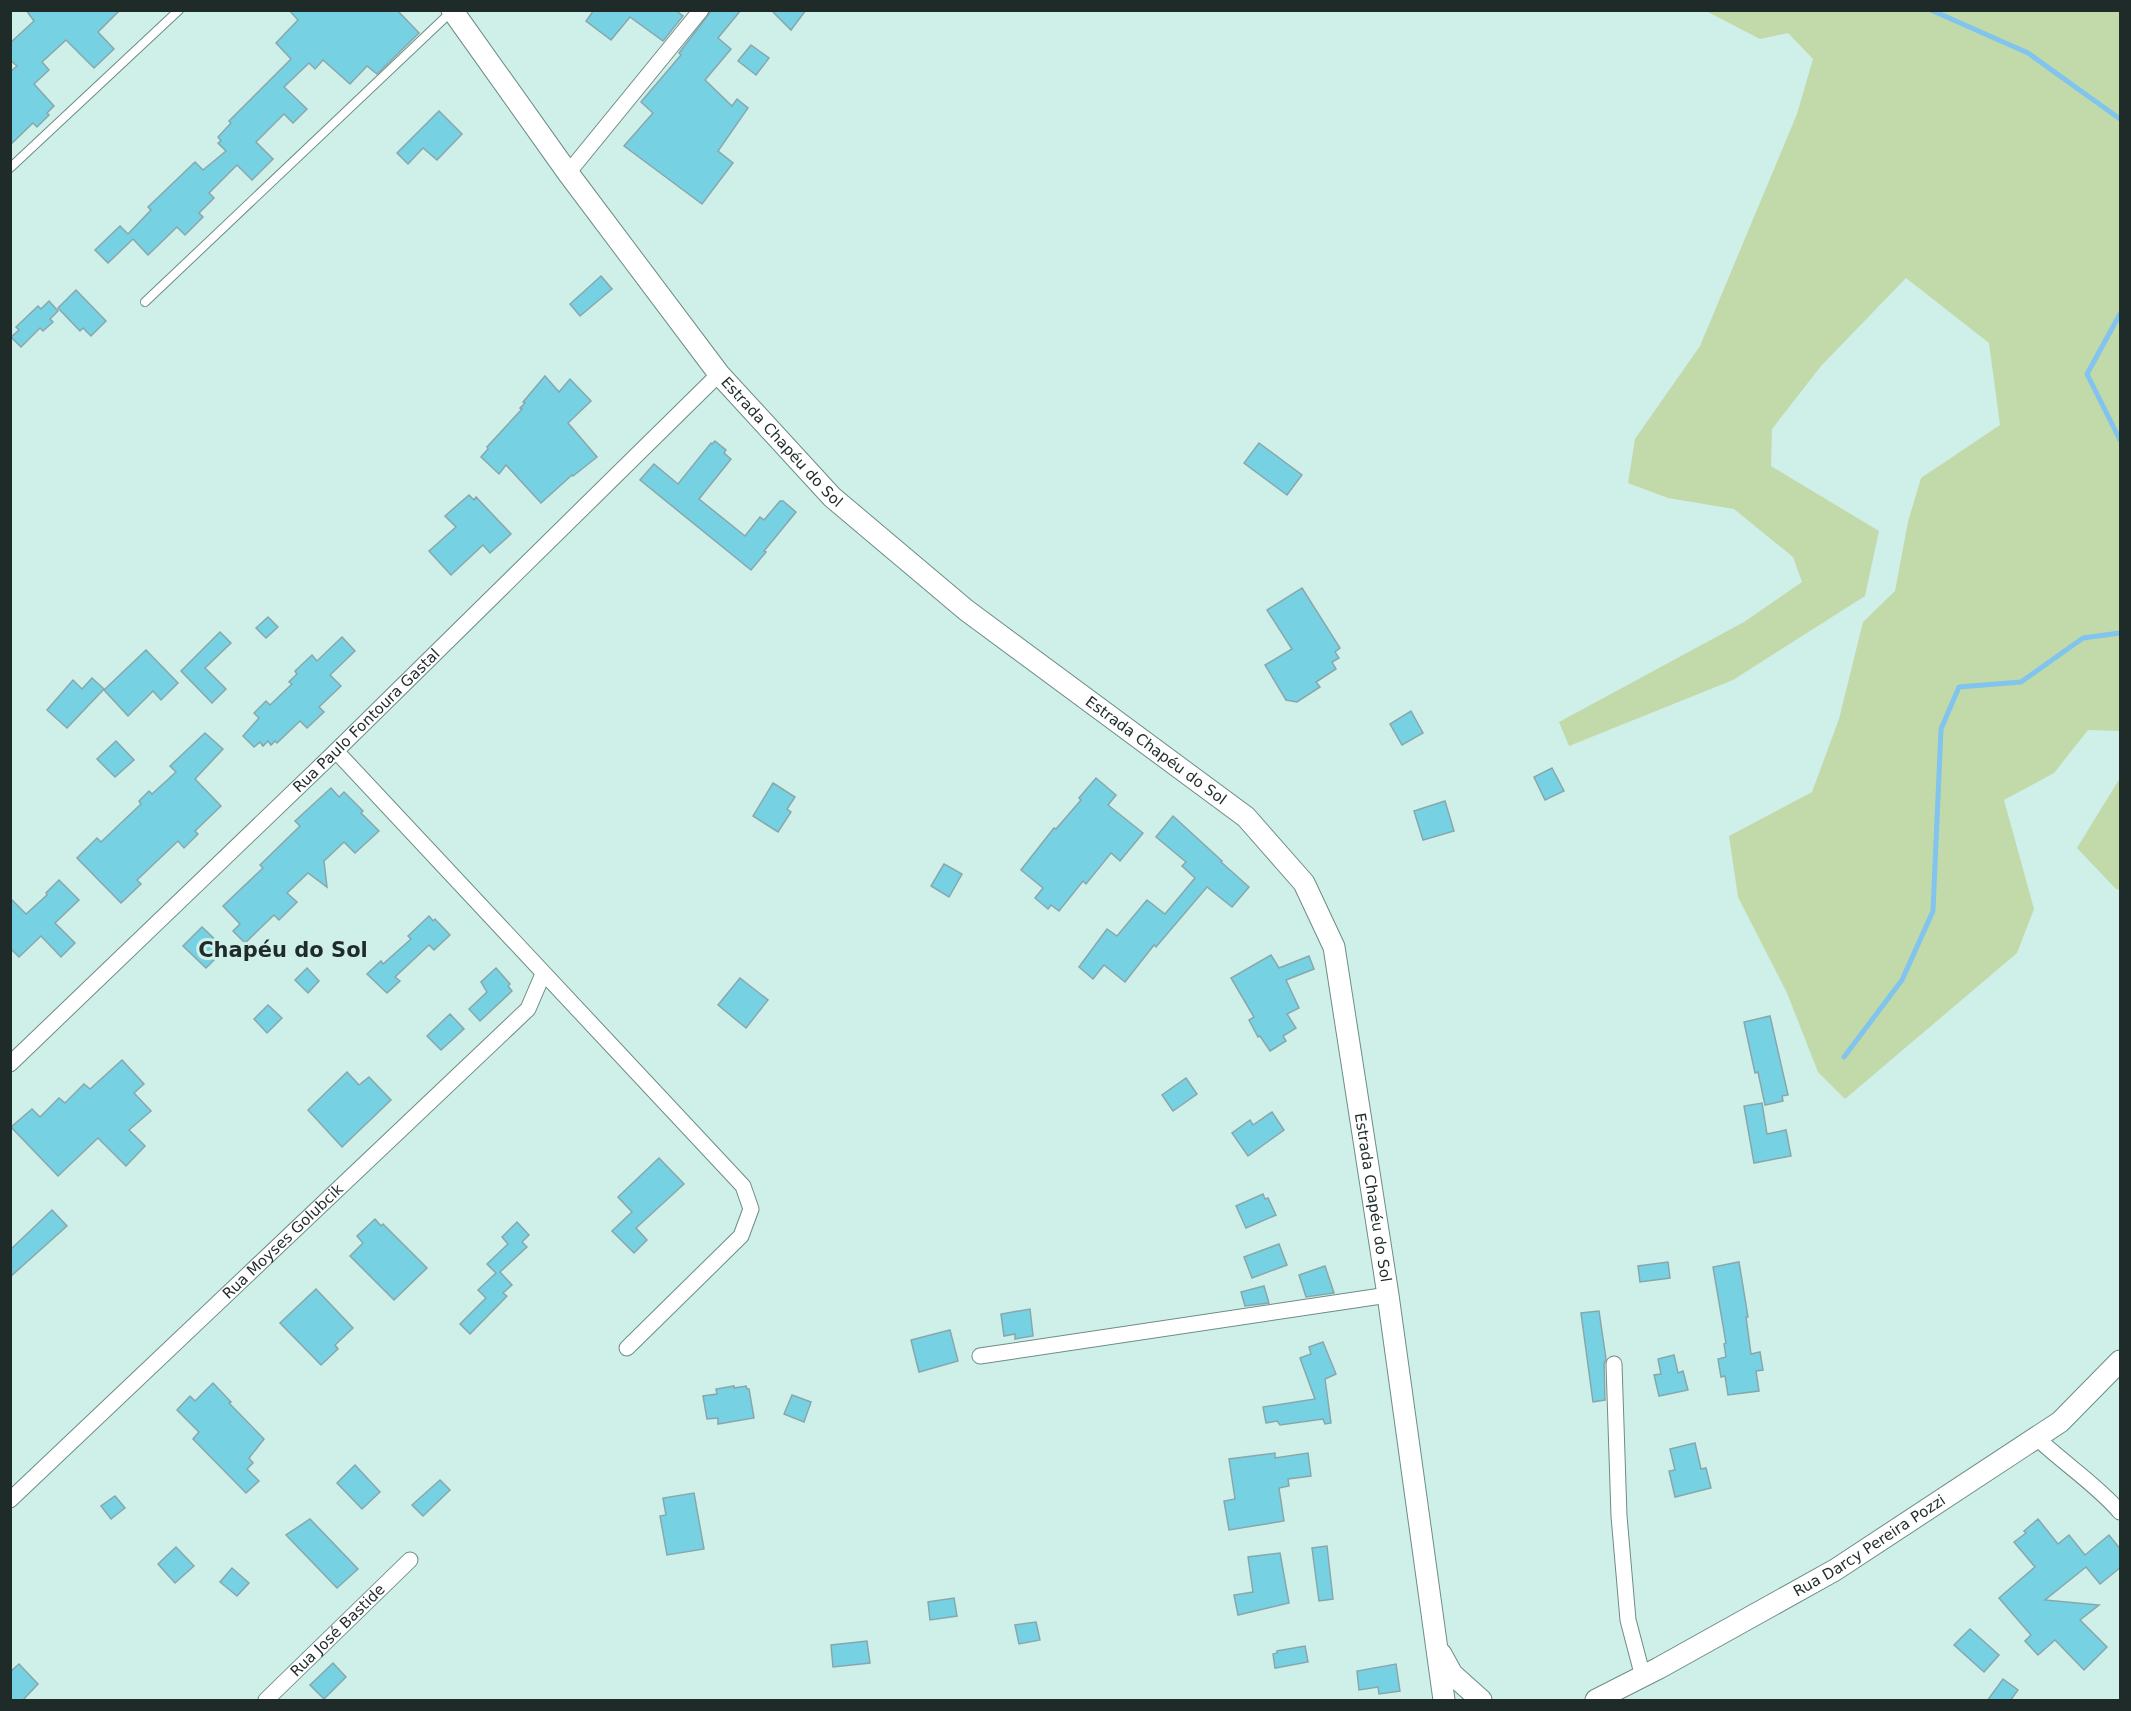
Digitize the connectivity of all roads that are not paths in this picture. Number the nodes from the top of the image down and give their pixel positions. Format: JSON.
{"nodes":[{"id":1,"x":179,"y":10,"type":"edge"},
{"id":2,"x":701,"y":10,"type":"edge"},
{"id":3,"x":452,"y":11,"type":"edge"},
{"id":4,"x":10,"y":168,"type":"edge"},
{"id":5,"x":568,"y":173,"type":"junction"},
{"id":6,"x":145,"y":302,"type":"dead end"},
{"id":7,"x":719,"y":374,"type":"junction"},
{"id":8,"x":336,"y":751,"type":"junction"},
{"id":9,"x":543,"y":975,"type":"junction"},
{"id":10,"x":10,"y":1064,"type":"edge"},
{"id":11,"x":1388,"y":1295,"type":"junction"},
{"id":12,"x":627,"y":1348,"type":"dead end"},
{"id":13,"x":980,"y":1356,"type":"dead end"},
{"id":14,"x":2121,"y":1361,"type":"edge"},
{"id":15,"x":1614,"y":1364,"type":"dead end"},
{"id":16,"x":2037,"y":1438,"type":"junction"},
{"id":17,"x":10,"y":1500,"type":"edge"},
{"id":18,"x":2121,"y":1512,"type":"edge"},
{"id":19,"x":410,"y":1560,"type":"dead end"},
{"id":20,"x":1437,"y":1646,"type":"junction"},
{"id":21,"x":1643,"y":1677,"type":"junction"},
{"id":22,"x":266,"y":1701,"type":"edge"},
{"id":23,"x":1444,"y":1701,"type":"edge"},
{"id":24,"x":1481,"y":1701,"type":"edge"},
{"id":25,"x":1596,"y":1701,"type":"edge"}],
"edges":[{"from":1,"to":4,"type":"lane"},
{"from":2,"to":5,"type":"street"},
{"from":3,"to":5,"type":"main road","name":"Estrada Chapéu do Sol"},
{"from":3,"to":6,"type":"lane"},
{"from":5,"to":7,"type":"main road","name":"Estrada Chapéu do Sol"},
{"from":7,"to":8,"type":"street","name":"Rua Paulo Fontoura Gastal"},
{"from":7,"to":11,"type":"main road","name":"Estrada Chapéu do Sol"},
{"from":8,"to":9,"type":"street"},
{"from":8,"to":10,"type":"street","name":"Rua Paulo Fontoura Gastal"},
{"from":9,"to":12,"type":"street"},
{"from":9,"to":17,"type":"street","name":"Rua Moyses Golubcik"},
{"from":11,"to":13,"type":"street"},
{"from":11,"to":20,"type":"main road","name":"Estrada Chapéu do Sol"},
{"from":14,"to":16,"type":"main road","name":"Rua Darcy Pereira Pozzi"},
{"from":15,"to":21,"type":"street"},
{"from":16,"to":18,"type":"street"},
{"from":16,"to":21,"type":"main road","name":"Rua Darcy Pereira Pozzi"},
{"from":19,"to":22,"type":"street","name":"Rua José Bastide"},
{"from":20,"to":23,"type":"main road","name":"Estrada Chapéu do Sol"},
{"from":20,"to":24,"type":"main road"},
{"from":21,"to":25,"type":"main road","name":"Rua Darcy Pereira Pozzi"}]}
